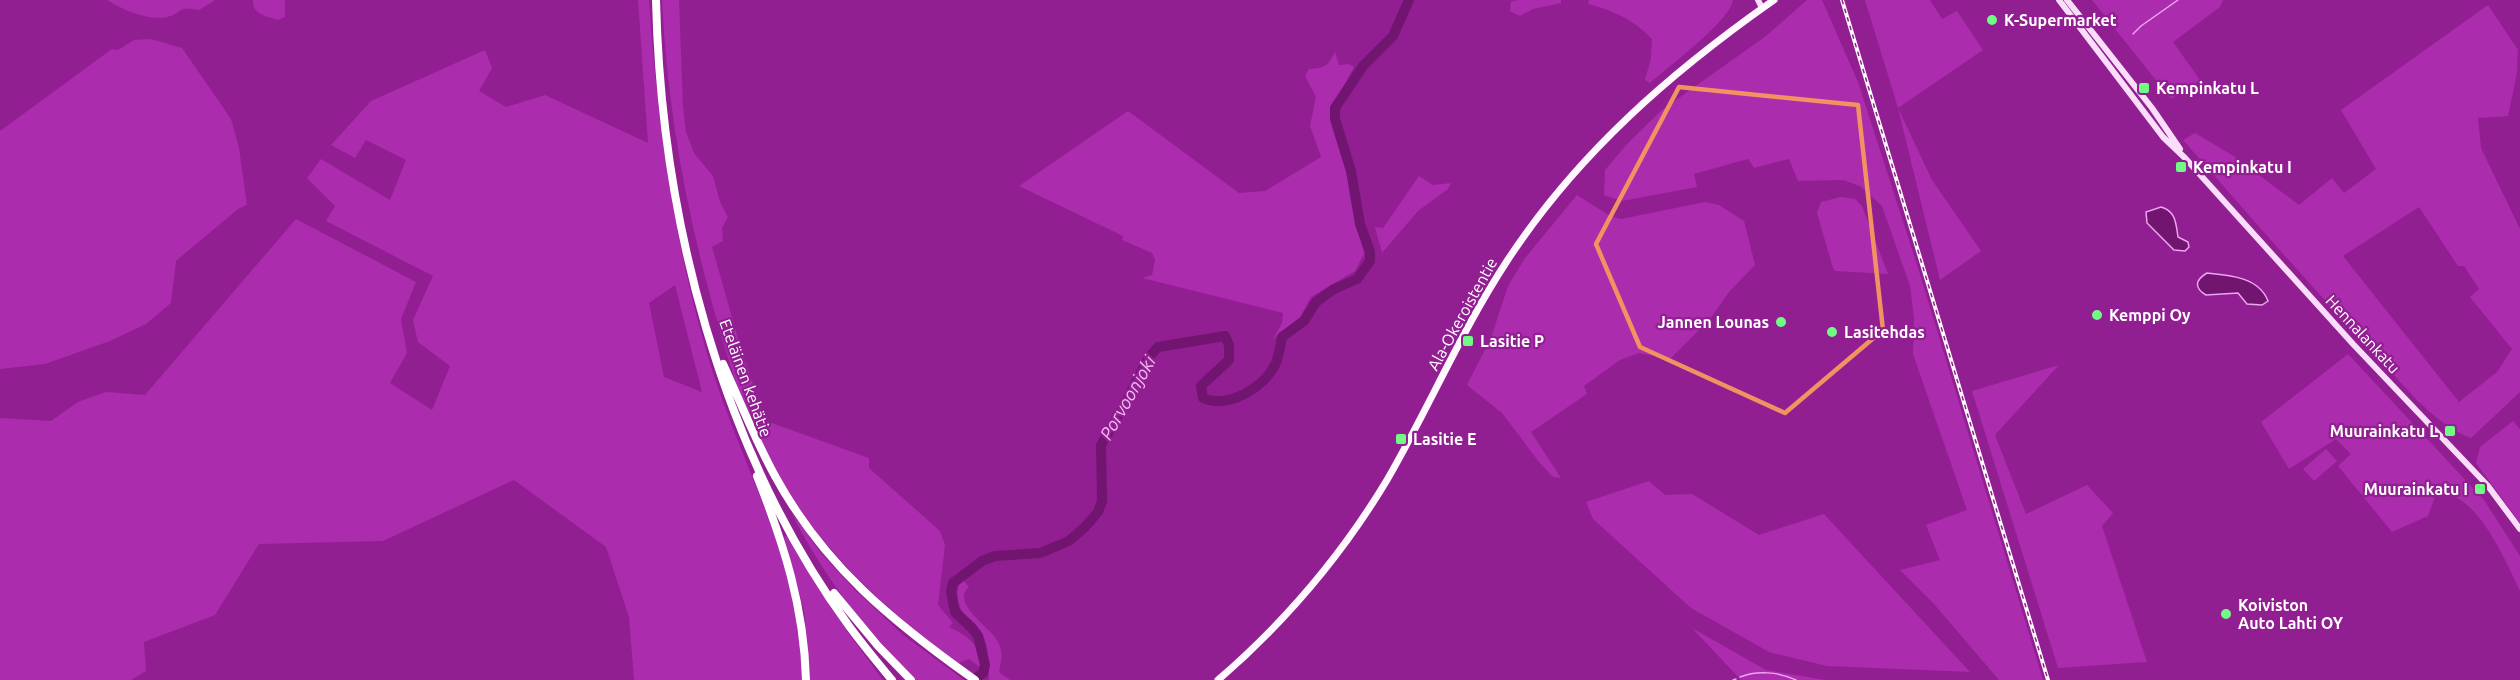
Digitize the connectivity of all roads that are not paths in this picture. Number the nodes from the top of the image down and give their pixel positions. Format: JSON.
{"nodes":[{"id":1,"x":656,"y":0,"type":"edge"},
{"id":2,"x":1758,"y":0,"type":"edge"},
{"id":3,"x":2059,"y":0,"type":"edge"},
{"id":4,"x":2067,"y":0,"type":"edge"},
{"id":5,"x":1772,"y":1,"type":"edge"},
{"id":6,"x":1762,"y":8,"type":"junction"},
{"id":7,"x":2184,"y":158,"type":"junction"},
{"id":8,"x":721,"y":365,"type":"junction"},
{"id":9,"x":2520,"y":529,"type":"edge"},
{"id":10,"x":806,"y":680,"type":"edge"},
{"id":11,"x":891,"y":680,"type":"edge"},
{"id":12,"x":911,"y":680,"type":"edge"},
{"id":13,"x":975,"y":680,"type":"edge"},
{"id":14,"x":1218,"y":680,"type":"edge"}],
"edges":[{"from":1,"to":8,"type":"highway","name":"Eteläinen kehätie"},
{"from":2,"to":6,"type":"street"},
{"from":3,"to":7,"type":"street","name":"Hennalankatu"},
{"from":4,"to":7,"type":"street","name":"Hennalankatu"},
{"from":5,"to":6,"type":"main road","name":"Ala-Okeroistentie"},
{"from":6,"to":14,"type":"main road","name":"Ala-Okeroistentie"},
{"from":7,"to":9,"type":"street","name":"Hennalankatu"},
{"from":8,"to":10,"type":"highway"},
{"from":8,"to":11,"type":"highway","name":"Eteläinen kehätie"},
{"from":8,"to":12,"type":"highway","name":"Eteläinen kehätie"},
{"from":8,"to":13,"type":"highway"}]}
